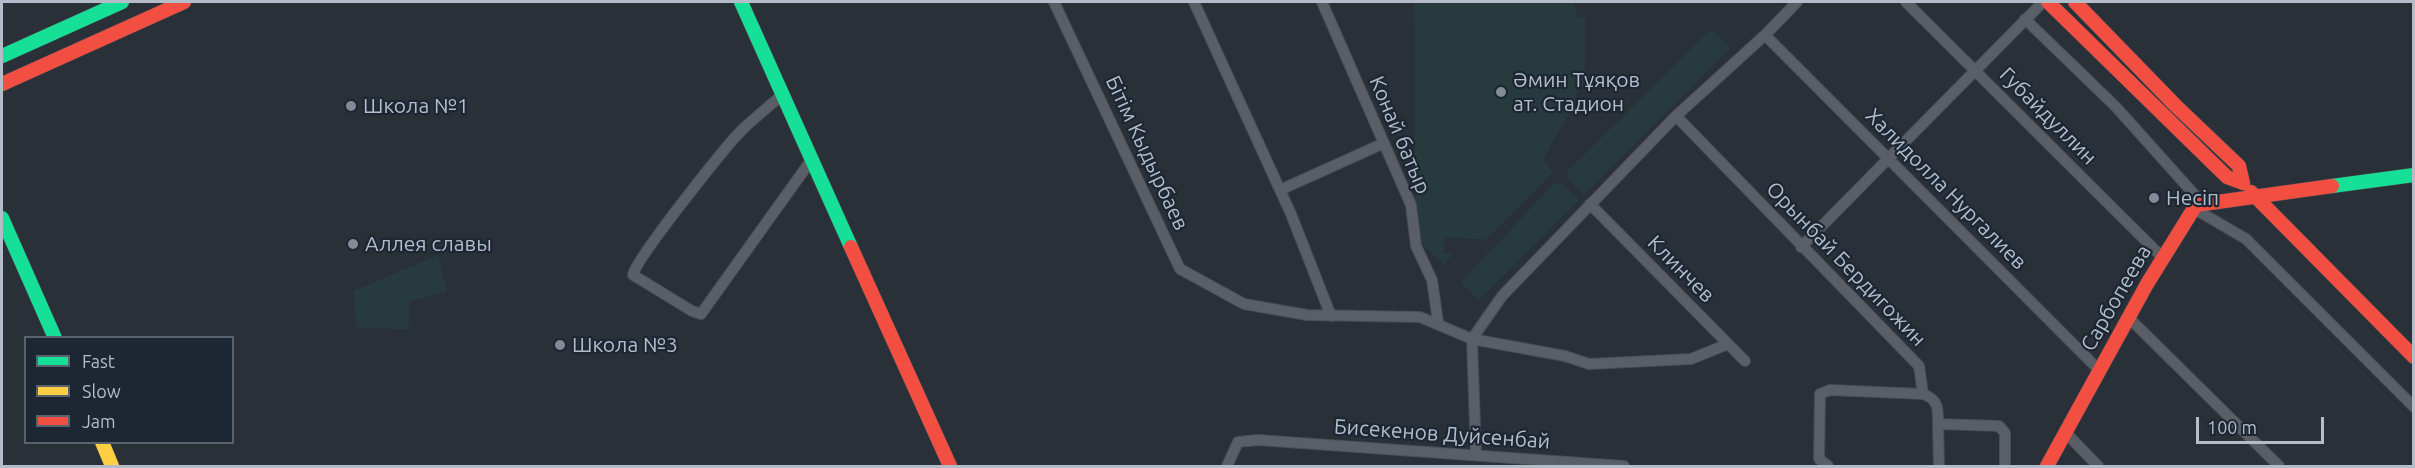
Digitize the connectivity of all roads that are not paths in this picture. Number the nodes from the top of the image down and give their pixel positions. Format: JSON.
{"nodes":[{"id":1,"x":122,"y":2,"type":"edge"},
{"id":2,"x":184,"y":2,"type":"edge"},
{"id":3,"x":741,"y":2,"type":"edge"},
{"id":4,"x":1054,"y":2,"type":"edge"},
{"id":5,"x":1194,"y":2,"type":"edge"},
{"id":6,"x":1322,"y":2,"type":"edge"},
{"id":7,"x":1797,"y":2,"type":"edge"},
{"id":8,"x":1906,"y":2,"type":"edge"},
{"id":9,"x":2043,"y":2,"type":"edge"},
{"id":10,"x":2048,"y":2,"type":"edge"},
{"id":11,"x":2075,"y":2,"type":"edge"},
{"id":12,"x":2025,"y":19,"type":"junction"},
{"id":13,"x":1765,"y":35,"type":"junction"},
{"id":14,"x":2,"y":56,"type":"edge"},
{"id":15,"x":1974,"y":70,"type":"junction"},
{"id":16,"x":2,"y":84,"type":"edge"},
{"id":17,"x":782,"y":95,"type":"junction"},
{"id":18,"x":1676,"y":116,"type":"junction"},
{"id":19,"x":1382,"y":144,"type":"junction"},
{"id":20,"x":812,"y":159,"type":"junction"},
{"id":21,"x":1887,"y":159,"type":"junction"},
{"id":22,"x":2414,"y":176,"type":"edge"},
{"id":23,"x":2227,"y":177,"type":"junction"},
{"id":24,"x":2243,"y":183,"type":"junction"},
{"id":25,"x":1280,"y":189,"type":"junction"},
{"id":26,"x":2256,"y":197,"type":"junction"},
{"id":27,"x":2217,"y":201,"type":"junction"},
{"id":28,"x":1590,"y":204,"type":"junction"},
{"id":29,"x":2197,"y":206,"type":"junction"},
{"id":30,"x":2,"y":218,"type":"edge"},
{"id":31,"x":1801,"y":247,"type":"junction"},
{"id":32,"x":2163,"y":258,"type":"junction"},
{"id":33,"x":1331,"y":316,"type":"junction"},
{"id":34,"x":2129,"y":318,"type":"junction"},
{"id":35,"x":1438,"y":322,"type":"junction"},
{"id":36,"x":54,"y":336,"type":"edge"},
{"id":37,"x":1472,"y":339,"type":"junction"},
{"id":38,"x":1728,"y":344,"type":"junction"},
{"id":39,"x":2414,"y":357,"type":"edge"},
{"id":40,"x":1745,"y":361,"type":"dead end"},
{"id":41,"x":2099,"y":370,"type":"junction"},
{"id":42,"x":1923,"y":394,"type":"junction"},
{"id":43,"x":2414,"y":407,"type":"edge"},
{"id":44,"x":1938,"y":424,"type":"junction"},
{"id":45,"x":2065,"y":432,"type":"junction"},
{"id":46,"x":103,"y":444,"type":"edge"},
{"id":47,"x":1476,"y":455,"type":"junction"},
{"id":48,"x":112,"y":466,"type":"edge"},
{"id":49,"x":950,"y":466,"type":"edge"},
{"id":50,"x":1227,"y":466,"type":"edge"},
{"id":51,"x":1624,"y":466,"type":"edge"},
{"id":52,"x":1828,"y":466,"type":"edge"},
{"id":53,"x":1939,"y":466,"type":"edge"},
{"id":54,"x":2005,"y":466,"type":"edge"},
{"id":55,"x":2047,"y":466,"type":"edge"},
{"id":56,"x":2098,"y":466,"type":"edge"},
{"id":57,"x":2279,"y":466,"type":"edge"}],
"edges":[{"from":1,"to":14,"type":"street"},
{"from":2,"to":16,"type":"street"},
{"from":3,"to":17,"type":"street"},
{"from":4,"to":33,"type":"street","name":"Бiтiм Кыдырбаев"},
{"from":5,"to":25,"type":"street"},
{"from":6,"to":19,"type":"street","name":"Конай батыр"},
{"from":7,"to":13,"type":"street"},
{"from":8,"to":15,"type":"street","name":"Губайдуллин"},
{"from":9,"to":12,"type":"street"},
{"from":10,"to":23,"type":"street"},
{"from":11,"to":24,"type":"street"},
{"from":12,"to":15,"type":"street"},
{"from":12,"to":29,"type":"street"},
{"from":13,"to":18,"type":"street"},
{"from":13,"to":21,"type":"street","name":"Халидолла Нургалиев"},
{"from":15,"to":21,"type":"street"},
{"from":15,"to":32,"type":"street","name":"Губайдуллин"},
{"from":17,"to":20,"type":"street"},
{"from":17,"to":20,"type":"street"},
{"from":18,"to":28,"type":"street"},
{"from":18,"to":31,"type":"street","name":"Орынбай Бердигожин"},
{"from":19,"to":25,"type":"street"},
{"from":19,"to":35,"type":"street","name":"Конай батыр"},
{"from":20,"to":49,"type":"street"},
{"from":21,"to":31,"type":"street"},
{"from":21,"to":41,"type":"street","name":"Халидолла Нургалиев"},
{"from":22,"to":26,"type":"street"},
{"from":23,"to":24,"type":"street"},
{"from":23,"to":27,"type":"street"},
{"from":24,"to":26,"type":"street"},
{"from":25,"to":33,"type":"street"},
{"from":26,"to":27,"type":"street"},
{"from":26,"to":39,"type":"street"},
{"from":27,"to":29,"type":"street"},
{"from":28,"to":37,"type":"street"},
{"from":28,"to":38,"type":"street","name":"Клинчев"},
{"from":29,"to":32,"type":"street","name":"Сарбопеева"},
{"from":29,"to":43,"type":"street"},
{"from":30,"to":36,"type":"street"},
{"from":31,"to":42,"type":"street","name":"Орынбай Бердигожин"},
{"from":32,"to":34,"type":"street","name":"Сарбопеева"},
{"from":33,"to":35,"type":"street","name":"Бiтiм Кыдырбаев"},
{"from":34,"to":41,"type":"street","name":"Сарбопеева"},
{"from":34,"to":57,"type":"street"},
{"from":35,"to":37,"type":"street","name":"Бiтiм Кыдырбаев"},
{"from":37,"to":38,"type":"street","name":"Бiтiм Кыдырбаев"},
{"from":37,"to":47,"type":"street"},
{"from":38,"to":40,"type":"street","name":"Клинчев"},
{"from":41,"to":45,"type":"street","name":"Сарбопеева"},
{"from":42,"to":44,"type":"street"},
{"from":42,"to":52,"type":"street"},
{"from":44,"to":53,"type":"street"},
{"from":44,"to":54,"type":"street"},
{"from":45,"to":55,"type":"street","name":"Сарбопеева"},
{"from":45,"to":56,"type":"street"},
{"from":46,"to":48,"type":"street"},
{"from":47,"to":50,"type":"street","name":"Бисекенов Дуйсенбай"},
{"from":47,"to":51,"type":"street","name":"Бисекенов Дуйсенбай"}]}
